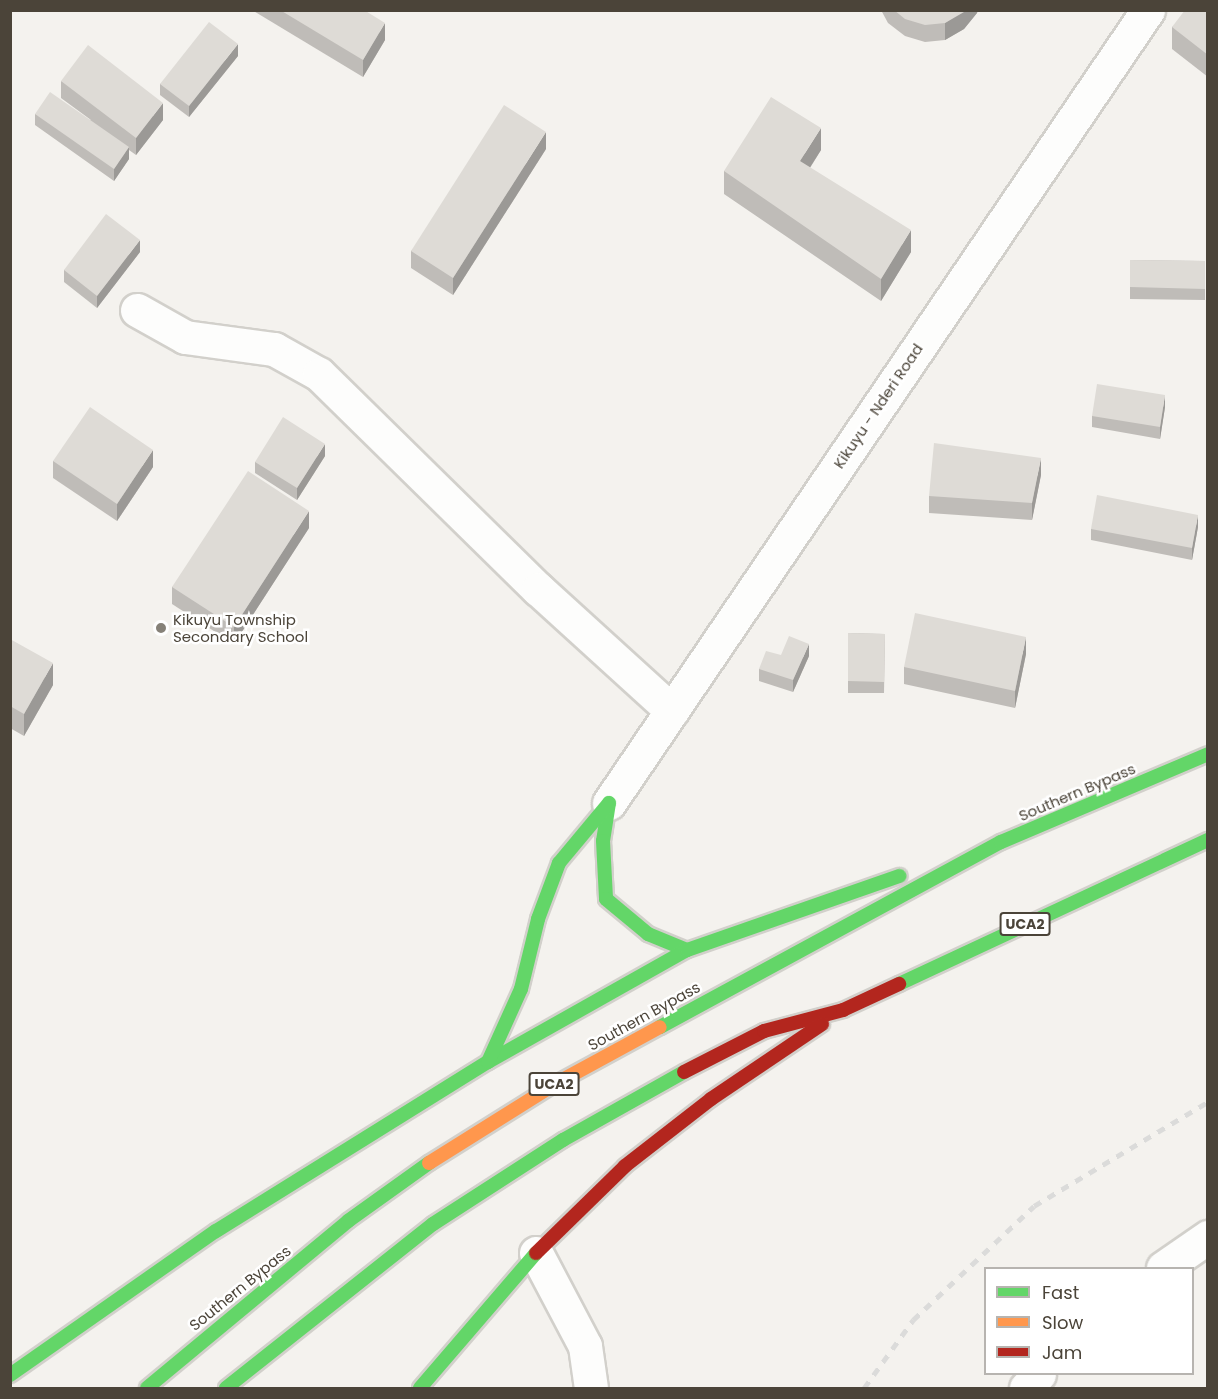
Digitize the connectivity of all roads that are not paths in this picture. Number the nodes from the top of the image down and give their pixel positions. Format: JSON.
{"nodes":[{"id":1,"x":1148,"y":10,"type":"edge"},
{"id":2,"x":138,"y":310,"type":"dead end"},
{"id":3,"x":672,"y":711,"type":"junction"},
{"id":4,"x":1208,"y":754,"type":"edge"},
{"id":5,"x":609,"y":803,"type":"junction"},
{"id":6,"x":1208,"y":840,"type":"edge"},
{"id":7,"x":1001,"y":842,"type":"junction"},
{"id":8,"x":687,"y":950,"type":"junction"},
{"id":9,"x":843,"y":1010,"type":"junction"},
{"id":10,"x":488,"y":1062,"type":"junction"},
{"id":11,"x":1208,"y":1237,"type":"edge"},
{"id":12,"x":536,"y":1253,"type":"junction"},
{"id":13,"x":1166,"y":1267,"type":"edge"},
{"id":14,"x":1038,"y":1375,"type":"edge"},
{"id":15,"x":10,"y":1376,"type":"edge"},
{"id":16,"x":19,"y":1389,"type":"edge"},
{"id":17,"x":147,"y":1389,"type":"edge"},
{"id":18,"x":226,"y":1389,"type":"edge"},
{"id":19,"x":420,"y":1389,"type":"edge"},
{"id":20,"x":591,"y":1389,"type":"edge"},
{"id":21,"x":1026,"y":1389,"type":"edge"}],
"edges":[{"from":1,"to":3,"type":"street","name":"Kikuyu - Nderi Road"},
{"from":2,"to":3,"type":"street"},
{"from":3,"to":5,"type":"street","name":"Kikuyu - Nderi Road"},
{"from":4,"to":7,"type":"main road","name":"Southern Bypass","number":"UCA2"},
{"from":5,"to":8,"type":"main road"},
{"from":5,"to":10,"type":"main road"},
{"from":6,"to":9,"type":"main road","number":"UCA2"},
{"from":7,"to":8,"type":"main road"},
{"from":7,"to":17,"type":"main road","name":"Southern Bypass","number":"UCA2"},
{"from":8,"to":10,"type":"main road"},
{"from":9,"to":12,"type":"main road"},
{"from":9,"to":18,"type":"main road","number":"UCA2"},
{"from":10,"to":15,"type":"main road"},
{"from":11,"to":13,"type":"street"},
{"from":12,"to":19,"type":"main road"},
{"from":12,"to":20,"type":"street"},
{"from":14,"to":21,"type":"street"},
{"from":15,"to":16,"type":"main road"}]}
